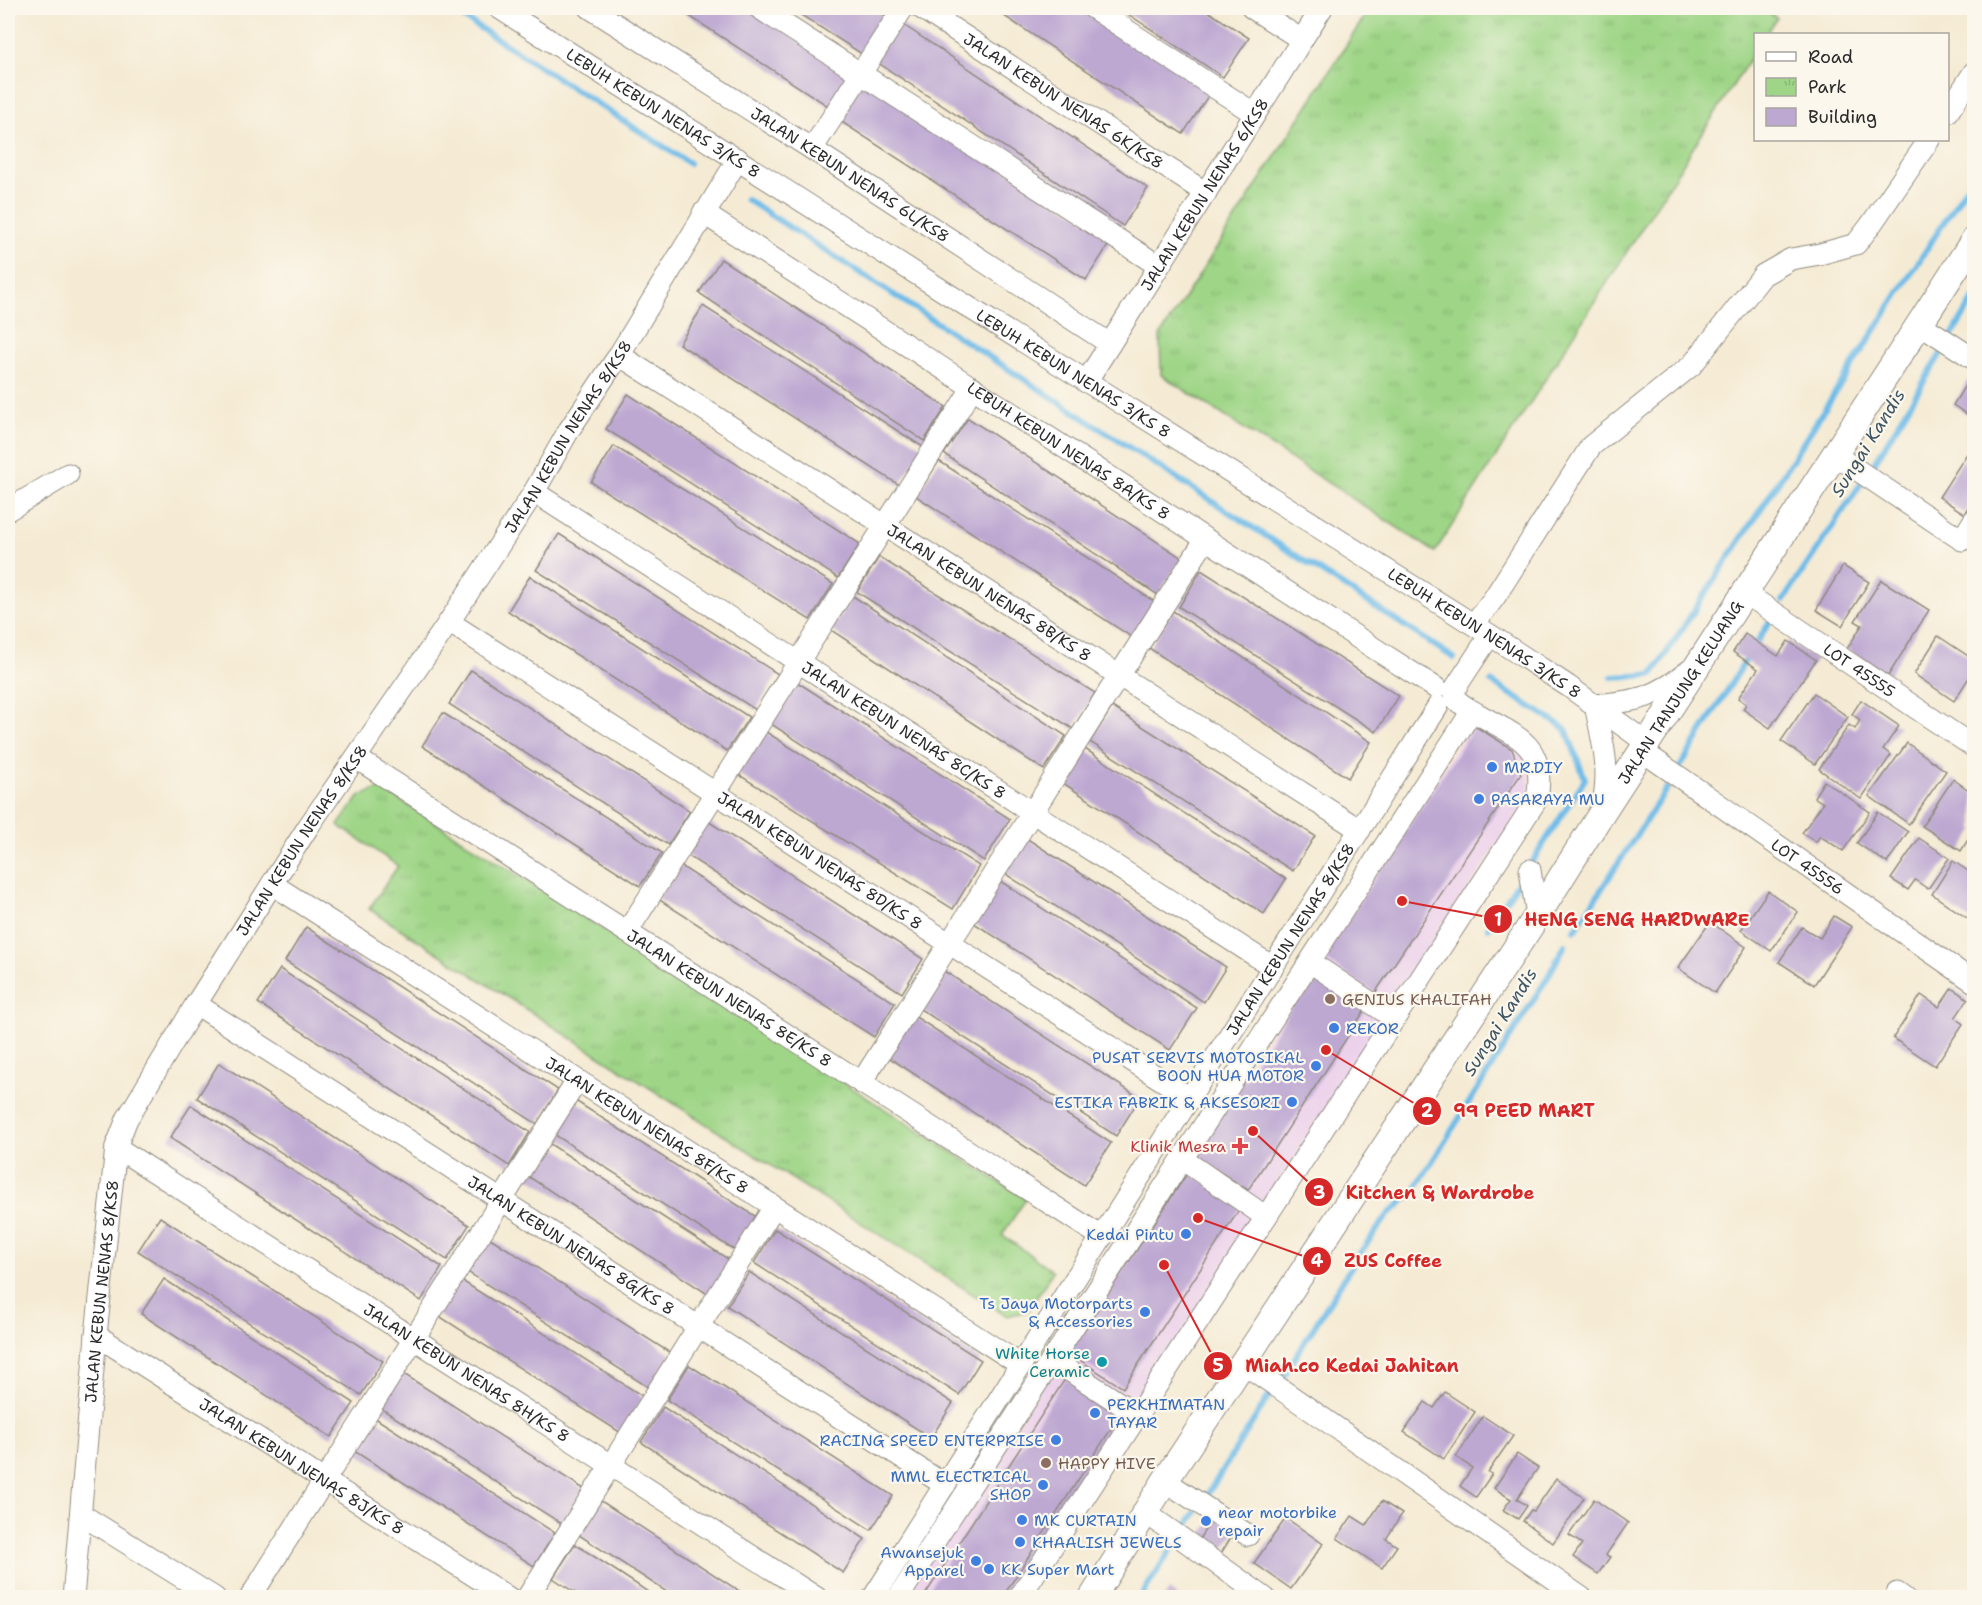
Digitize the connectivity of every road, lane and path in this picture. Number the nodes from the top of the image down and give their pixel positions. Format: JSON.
{"nodes":[{"id":1,"x":498,"y":8,"type":"edge"},
{"id":2,"x":590,"y":8,"type":"edge"},
{"id":3,"x":759,"y":8,"type":"edge"},
{"id":4,"x":903,"y":8,"type":"edge"},
{"id":5,"x":921,"y":8,"type":"edge"},
{"id":6,"x":1093,"y":8,"type":"edge"},
{"id":7,"x":1252,"y":8,"type":"edge"},
{"id":8,"x":1322,"y":8,"type":"edge"},
{"id":9,"x":532,"y":16,"type":"edge"},
{"id":10,"x":1302,"y":40,"type":"junction"},
{"id":11,"x":1974,"y":72,"type":"edge"},
{"id":12,"x":861,"y":73,"type":"junction"},
{"id":13,"x":1949,"y":109,"type":"edge"},
{"id":14,"x":1255,"y":114,"type":"junction"},
{"id":15,"x":1928,"y":141,"type":"edge"},
{"id":16,"x":812,"y":149,"type":"junction"},
{"id":17,"x":738,"y":159,"type":"junction"},
{"id":18,"x":1206,"y":193,"type":"junction"},
{"id":19,"x":704,"y":213,"type":"junction"},
{"id":20,"x":1974,"y":240,"type":"edge"},
{"id":21,"x":1159,"y":266,"type":"junction"},
{"id":22,"x":1923,"y":327,"type":"junction"},
{"id":23,"x":1110,"y":344,"type":"junction"},
{"id":24,"x":619,"y":355,"type":"junction"},
{"id":25,"x":1972,"y":358,"type":"edge"},
{"id":26,"x":1086,"y":382,"type":"junction"},
{"id":27,"x":973,"y":387,"type":"junction"},
{"id":28,"x":1835,"y":455,"type":"junction"},
{"id":29,"x":68,"y":474,"type":"dead end"},
{"id":30,"x":534,"y":492,"type":"junction"},
{"id":31,"x":8,"y":510,"type":"edge"},
{"id":32,"x":1974,"y":520,"type":"edge"},
{"id":33,"x":885,"y":525,"type":"junction"},
{"id":34,"x":1205,"y":540,"type":"junction"},
{"id":35,"x":1745,"y":593,"type":"junction"},
{"id":36,"x":449,"y":622,"type":"junction"},
{"id":37,"x":1482,"y":630,"type":"junction"},
{"id":38,"x":1702,"y":660,"type":"junction"},
{"id":39,"x":798,"y":662,"type":"junction"},
{"id":40,"x":1119,"y":676,"type":"junction"},
{"id":41,"x":1443,"y":695,"type":"junction"},
{"id":42,"x":1595,"y":705,"type":"junction"},
{"id":43,"x":1472,"y":711,"type":"junction"},
{"id":44,"x":1645,"y":747,"type":"junction"},
{"id":45,"x":1974,"y":747,"type":"edge"},
{"id":46,"x":356,"y":758,"type":"junction"},
{"id":47,"x":715,"y":793,"type":"junction"},
{"id":48,"x":1033,"y":812,"type":"junction"},
{"id":49,"x":1601,"y":814,"type":"junction"},
{"id":50,"x":1360,"y":831,"type":"junction"},
{"id":51,"x":1530,"y":870,"type":"dead end"},
{"id":52,"x":272,"y":884,"type":"junction"},
{"id":53,"x":1537,"y":916,"type":"junction"},
{"id":54,"x":627,"y":932,"type":"junction"},
{"id":55,"x":950,"y":944,"type":"junction"},
{"id":56,"x":1310,"y":962,"type":"junction"},
{"id":57,"x":1273,"y":967,"type":"junction"},
{"id":58,"x":1974,"y":982,"type":"edge"},
{"id":59,"x":196,"y":1004,"type":"junction"},
{"id":60,"x":1394,"y":1018,"type":"junction"},
{"id":61,"x":578,"y":1081,"type":"junction"},
{"id":62,"x":861,"y":1083,"type":"junction"},
{"id":63,"x":1190,"y":1098,"type":"junction"},
{"id":64,"x":116,"y":1147,"type":"junction"},
{"id":65,"x":1182,"y":1159,"type":"junction"},
{"id":66,"x":501,"y":1201,"type":"junction"},
{"id":67,"x":774,"y":1207,"type":"junction"},
{"id":68,"x":1266,"y":1216,"type":"junction"},
{"id":69,"x":1102,"y":1237,"type":"junction"},
{"id":70,"x":698,"y":1327,"type":"junction"},
{"id":71,"x":96,"y":1335,"type":"junction"},
{"id":72,"x":414,"y":1339,"type":"junction"},
{"id":73,"x":1053,"y":1360,"type":"junction"},
{"id":74,"x":1243,"y":1363,"type":"junction"},
{"id":75,"x":1021,"y":1365,"type":"junction"},
{"id":76,"x":1136,"y":1414,"type":"junction"},
{"id":77,"x":611,"y":1465,"type":"junction"},
{"id":78,"x":325,"y":1479,"type":"junction"},
{"id":79,"x":1165,"y":1480,"type":"junction"},
{"id":80,"x":945,"y":1485,"type":"junction"},
{"id":81,"x":1146,"y":1513,"type":"junction"},
{"id":82,"x":82,"y":1515,"type":"junction"},
{"id":83,"x":1248,"y":1535,"type":"dead end"},
{"id":84,"x":73,"y":1598,"type":"edge"},
{"id":85,"x":216,"y":1598,"type":"edge"},
{"id":86,"x":250,"y":1598,"type":"edge"},
{"id":87,"x":509,"y":1598,"type":"edge"},
{"id":88,"x":526,"y":1598,"type":"edge"},
{"id":89,"x":817,"y":1598,"type":"edge"},
{"id":90,"x":873,"y":1598,"type":"edge"},
{"id":91,"x":898,"y":1598,"type":"edge"},
{"id":92,"x":1019,"y":1598,"type":"edge"},
{"id":93,"x":1092,"y":1598,"type":"edge"},
{"id":94,"x":1265,"y":1598,"type":"edge"},
{"id":95,"x":1582,"y":1598,"type":"edge"}],
"edges":[{"from":1,"to":9,"type":"street","name":"LEBUH KEBUN NENAS 3/KS 8"},
{"from":2,"to":16,"type":"street","name":"JALAN KEBUN NENAS 6L/KS8"},
{"from":3,"to":12,"type":"street"},
{"from":4,"to":12,"type":"street"},
{"from":5,"to":18,"type":"street","name":"JALAN KEBUN NENAS 6K/KS8"},
{"from":6,"to":14,"type":"street"},
{"from":7,"to":10,"type":"street"},
{"from":8,"to":10,"type":"street","name":"JALAN KEBUN NENAS 6/KS8"},
{"from":9,"to":17,"type":"street","name":"LEBUH KEBUN NENAS 3/KS 8"},
{"from":10,"to":14,"type":"street","name":"JALAN KEBUN NENAS 6/KS8"},
{"from":11,"to":13,"type":"street"},
{"from":12,"to":16,"type":"street"},
{"from":12,"to":21,"type":"street"},
{"from":14,"to":18,"type":"street","name":"JALAN KEBUN NENAS 6/KS8"},
{"from":15,"to":37,"type":"street","name":"JALAN KEBUN NENAS 8/KS8"},
{"from":16,"to":23,"type":"street","name":"JALAN KEBUN NENAS 6L/KS8"},
{"from":17,"to":19,"type":"street","name":"JALAN KEBUN NENAS 8/KS8"},
{"from":17,"to":26,"type":"street","name":"LEBUH KEBUN NENAS 3/KS 8"},
{"from":18,"to":21,"type":"street","name":"JALAN KEBUN NENAS 6/KS8"},
{"from":19,"to":24,"type":"street","name":"JALAN KEBUN NENAS 8/KS8"},
{"from":19,"to":27,"type":"street","name":"LEBUH KEBUN NENAS 8A/KS 8"},
{"from":20,"to":22,"type":"main road","name":"JALAN TANJUNG KELUANG"},
{"from":21,"to":23,"type":"street","name":"JALAN KEBUN NENAS 6/KS8"},
{"from":22,"to":25,"type":"street"},
{"from":22,"to":28,"type":"main road","name":"JALAN TANJUNG KELUANG"},
{"from":23,"to":26,"type":"street","name":"JALAN KEBUN NENAS 6/KS8"},
{"from":24,"to":30,"type":"street","name":"JALAN KEBUN NENAS 8/KS8"},
{"from":24,"to":33,"type":"street","name":"JALAN KEBUN NENAS 8B/KS 8"},
{"from":26,"to":37,"type":"street","name":"LEBUH KEBUN NENAS 3/KS 8"},
{"from":27,"to":33,"type":"street"},
{"from":27,"to":34,"type":"street","name":"LEBUH KEBUN NENAS 8A/KS 8"},
{"from":28,"to":32,"type":"street"},
{"from":28,"to":35,"type":"main road","name":"JALAN TANJUNG KELUANG"},
{"from":29,"to":31,"type":"street"},
{"from":30,"to":36,"type":"street","name":"JALAN KEBUN NENAS 8/KS8"},
{"from":30,"to":39,"type":"street","name":"JALAN KEBUN NENAS 8C/KS 8"},
{"from":33,"to":39,"type":"street"},
{"from":33,"to":40,"type":"street","name":"JALAN KEBUN NENAS 8B/KS 8"},
{"from":34,"to":40,"type":"street"},
{"from":34,"to":41,"type":"street","name":"LEBUH KEBUN NENAS 8A/KS 8"},
{"from":35,"to":38,"type":"main road","name":"JALAN TANJUNG KELUANG"},
{"from":35,"to":45,"type":"street","name":"LOT 45555"},
{"from":36,"to":46,"type":"street","name":"JALAN KEBUN NENAS 8/KS8"},
{"from":36,"to":47,"type":"street","name":"JALAN KEBUN NENAS 8D/KS 8"},
{"from":37,"to":41,"type":"street","name":"JALAN KEBUN NENAS 8/KS8"},
{"from":37,"to":42,"type":"street","name":"LEBUH KEBUN NENAS 3/KS 8"},
{"from":38,"to":42,"type":"street"},
{"from":38,"to":44,"type":"main road","name":"JALAN TANJUNG KELUANG"},
{"from":39,"to":47,"type":"street"},
{"from":39,"to":48,"type":"street","name":"JALAN KEBUN NENAS 8C/KS 8"},
{"from":40,"to":48,"type":"street"},
{"from":40,"to":50,"type":"street","name":"JALAN KEBUN NENAS 8B/KS 8"},
{"from":41,"to":43,"type":"street","name":"LEBUH KEBUN NENAS 8A/KS 8"},
{"from":41,"to":50,"type":"street","name":"JALAN KEBUN NENAS 8/KS8"},
{"from":42,"to":44,"type":"street","name":"LEBUH KEBUN NENAS 3/KS 8"},
{"from":42,"to":49,"type":"street"},
{"from":43,"to":56,"type":"street"},
{"from":43,"to":60,"type":"street","name":"LEBUH KEBUN NENAS 8A/KS 8"},
{"from":44,"to":49,"type":"main road","name":"JALAN TANJUNG KELUANG"},
{"from":44,"to":58,"type":"street","name":"LOT 45556"},
{"from":46,"to":52,"type":"street","name":"JALAN KEBUN NENAS 8/KS8"},
{"from":46,"to":54,"type":"street","name":"JALAN KEBUN NENAS 8E/KS 8"},
{"from":47,"to":54,"type":"street"},
{"from":47,"to":55,"type":"street","name":"JALAN KEBUN NENAS 8D/KS 8"},
{"from":48,"to":55,"type":"street"},
{"from":48,"to":57,"type":"street","name":"JALAN KEBUN NENAS 8C/KS 8"},
{"from":49,"to":53,"type":"main road","name":"JALAN TANJUNG KELUANG"},
{"from":50,"to":57,"type":"street","name":"JALAN KEBUN NENAS 8/KS8"},
{"from":51,"to":53,"type":"street"},
{"from":52,"to":59,"type":"street","name":"JALAN KEBUN NENAS 8/KS8"},
{"from":52,"to":61,"type":"street","name":"JALAN KEBUN NENAS 8F/KS 8"},
{"from":53,"to":74,"type":"main road","name":"JALAN TANJUNG KELUANG"},
{"from":54,"to":62,"type":"street","name":"JALAN KEBUN NENAS 8E/KS 8"},
{"from":55,"to":62,"type":"street"},
{"from":55,"to":63,"type":"street","name":"JALAN KEBUN NENAS 8D/KS 8"},
{"from":56,"to":60,"type":"street"},
{"from":56,"to":65,"type":"street"},
{"from":57,"to":63,"type":"street","name":"JALAN KEBUN NENAS 8/KS8"},
{"from":59,"to":64,"type":"street","name":"JALAN KEBUN NENAS 8/KS8"},
{"from":59,"to":66,"type":"street","name":"JALAN KEBUN NENAS 8G/KS 8"},
{"from":60,"to":68,"type":"street","name":"LEBUH KEBUN NENAS 8A/KS 8"},
{"from":61,"to":66,"type":"street"},
{"from":61,"to":67,"type":"street","name":"JALAN KEBUN NENAS 8F/KS 8"},
{"from":62,"to":69,"type":"street","name":"JALAN KEBUN NENAS 8E/KS 8"},
{"from":63,"to":69,"type":"street","name":"JALAN KEBUN NENAS 8/KS8"},
{"from":64,"to":71,"type":"street","name":"JALAN KEBUN NENAS 8/KS8"},
{"from":64,"to":72,"type":"street","name":"JALAN KEBUN NENAS 8H/KS 8"},
{"from":65,"to":68,"type":"street"},
{"from":65,"to":73,"type":"street"},
{"from":66,"to":70,"type":"street","name":"JALAN KEBUN NENAS 8G/KS 8"},
{"from":66,"to":72,"type":"street"},
{"from":67,"to":70,"type":"street"},
{"from":67,"to":75,"type":"street","name":"JALAN KEBUN NENAS 8F/KS 8"},
{"from":68,"to":76,"type":"street","name":"LEBUH KEBUN NENAS 8A/KS 8"},
{"from":69,"to":75,"type":"street","name":"JALAN KEBUN NENAS 8/KS8"},
{"from":70,"to":77,"type":"street"},
{"from":70,"to":80,"type":"street","name":"JALAN KEBUN NENAS 8G/KS 8"},
{"from":71,"to":78,"type":"street","name":"JALAN KEBUN NENAS 8J/KS 8"},
{"from":71,"to":82,"type":"street","name":"JALAN KEBUN NENAS 8/KS8"},
{"from":72,"to":77,"type":"street","name":"JALAN KEBUN NENAS 8H/KS 8"},
{"from":72,"to":78,"type":"street"},
{"from":73,"to":76,"type":"street"},
{"from":73,"to":91,"type":"street"},
{"from":74,"to":79,"type":"main road","name":"JALAN TANJUNG KELUANG"},
{"from":74,"to":95,"type":"street"},
{"from":75,"to":80,"type":"street","name":"JALAN KEBUN NENAS 8/KS8"},
{"from":76,"to":92,"type":"street","name":"LEBUH KEBUN NENAS 8A/KS 8"},
{"from":77,"to":88,"type":"street"},
{"from":77,"to":89,"type":"street","name":"JALAN KEBUN NENAS 8H/KS 8"},
{"from":78,"to":86,"type":"street"},
{"from":78,"to":87,"type":"street","name":"JALAN KEBUN NENAS 8J/KS 8"},
{"from":79,"to":81,"type":"main road","name":"JALAN TANJUNG KELUANG"},
{"from":79,"to":83,"type":"street"},
{"from":80,"to":90,"type":"street","name":"JALAN KEBUN NENAS 8/KS8"},
{"from":81,"to":93,"type":"main road","name":"JALAN TANJUNG KELUANG"},
{"from":81,"to":94,"type":"street"},
{"from":82,"to":84,"type":"street","name":"JALAN KEBUN NENAS 8/KS8"},
{"from":82,"to":85,"type":"street"}]}
